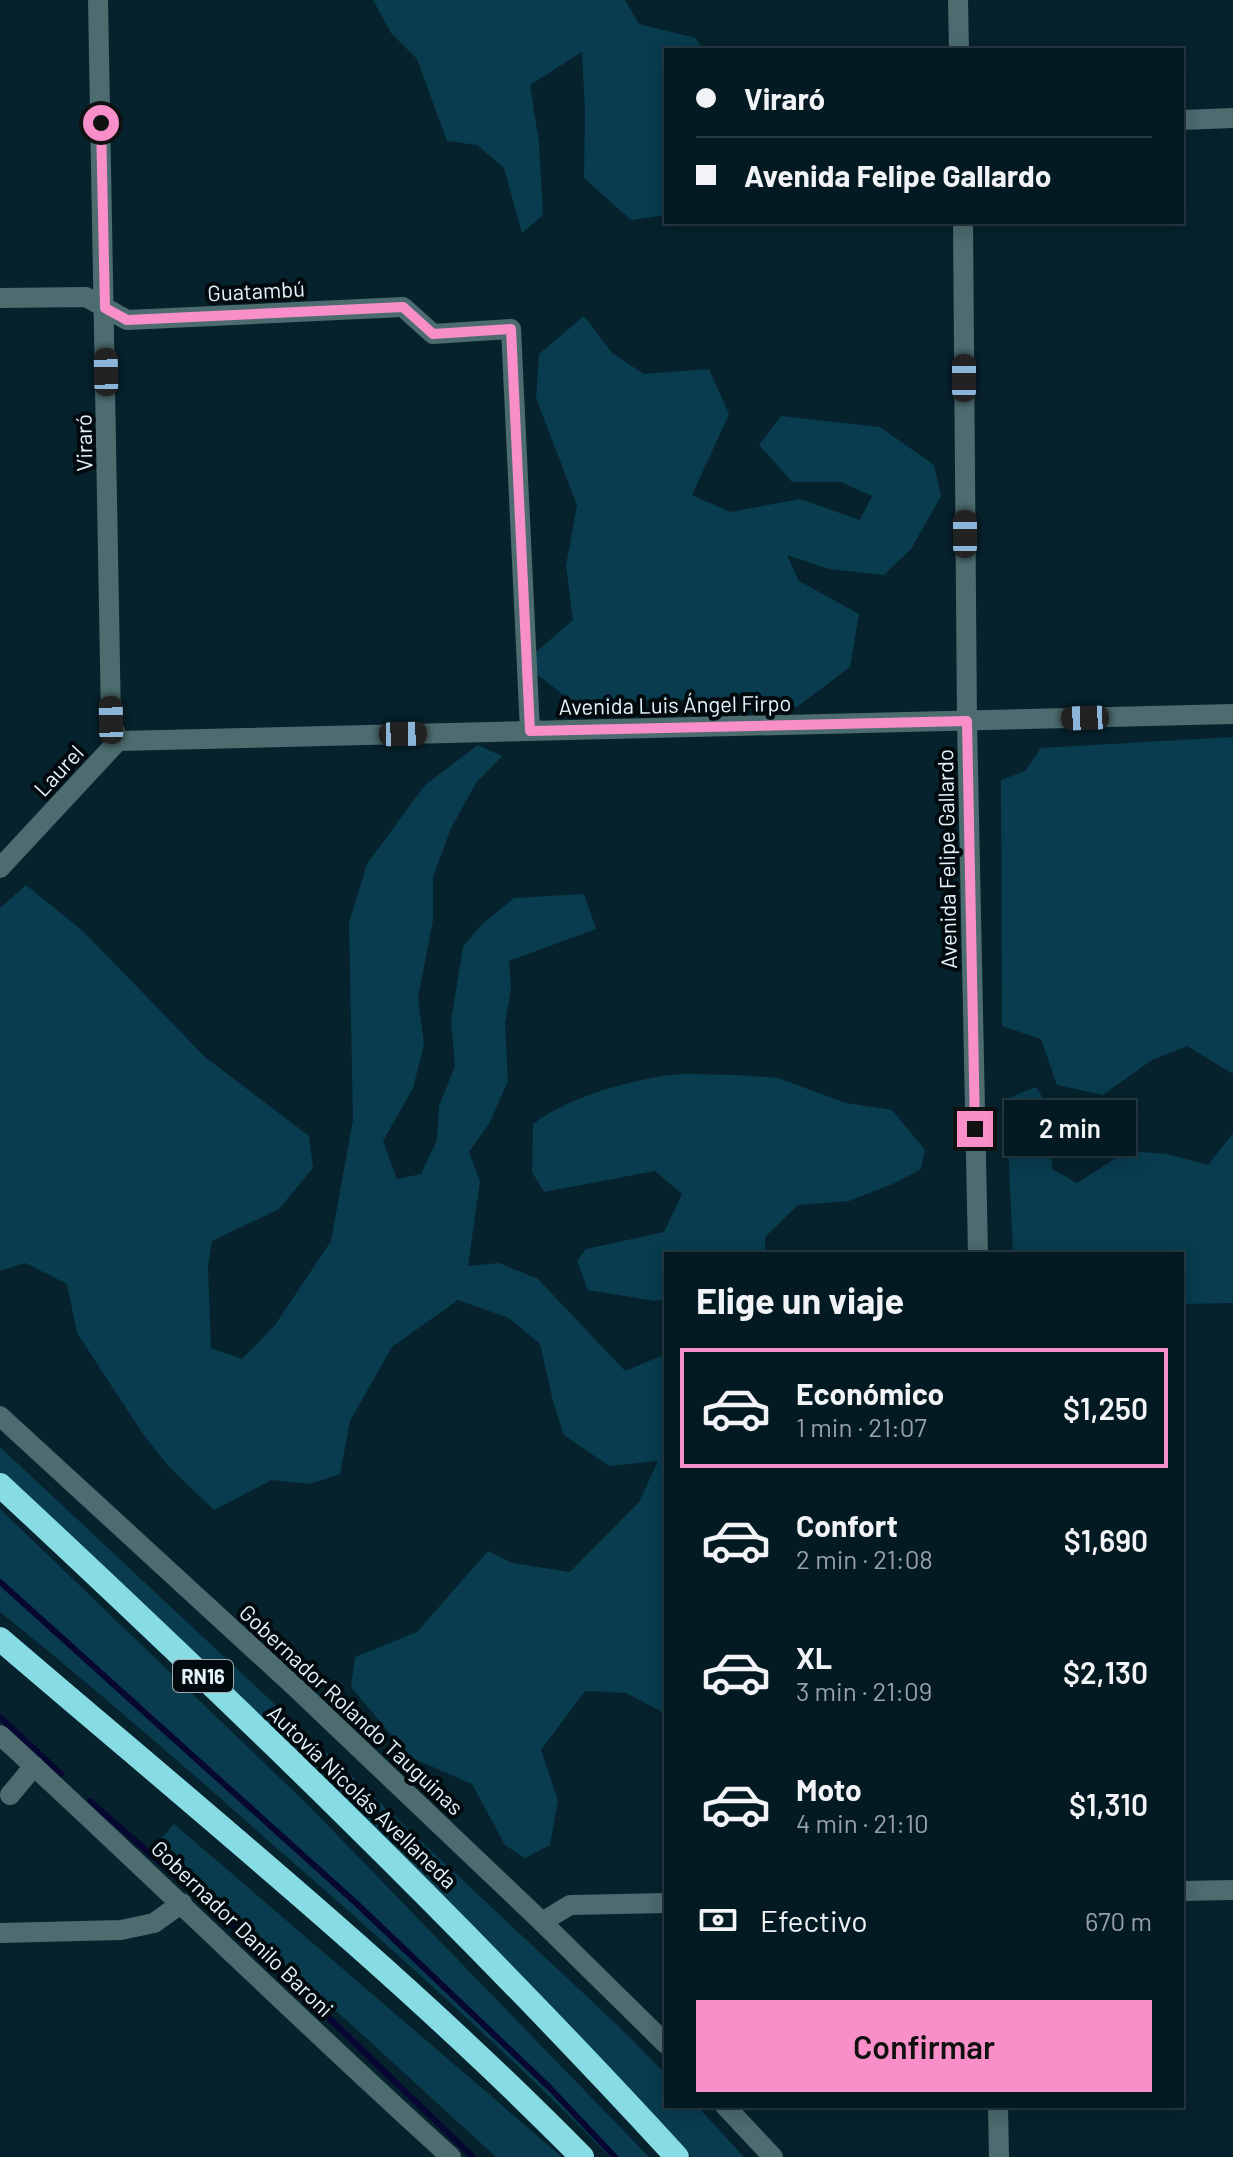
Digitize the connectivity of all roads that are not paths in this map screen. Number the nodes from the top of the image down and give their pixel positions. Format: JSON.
{"nodes":[{"id":1,"x":98,"y":0,"type":"edge"},
{"id":2,"x":958,"y":0,"type":"edge"},
{"id":3,"x":959,"y":48,"type":"edge"},
{"id":4,"x":1233,"y":118,"type":"edge"},
{"id":5,"x":1184,"y":120,"type":"edge"},
{"id":6,"x":963,"y":224,"type":"edge"},
{"id":7,"x":0,"y":298,"type":"edge"},
{"id":8,"x":105,"y":308,"type":"junction"},
{"id":9,"x":1233,"y":714,"type":"edge"},
{"id":10,"x":967,"y":721,"type":"junction"},
{"id":11,"x":530,"y":731,"type":"junction"},
{"id":12,"x":118,"y":741,"type":"junction"},
{"id":13,"x":0,"y":868,"type":"edge"},
{"id":14,"x":978,"y":1252,"type":"edge"},
{"id":15,"x":0,"y":1416,"type":"edge"},
{"id":16,"x":0,"y":1485,"type":"edge"},
{"id":17,"x":0,"y":1639,"type":"edge"},
{"id":18,"x":0,"y":1735,"type":"edge"},
{"id":19,"x":34,"y":1766,"type":"junction"},
{"id":20,"x":10,"y":1795,"type":"dead end"},
{"id":21,"x":1233,"y":1890,"type":"edge"},
{"id":22,"x":1184,"y":1891,"type":"edge"},
{"id":23,"x":182,"y":1903,"type":"junction"},
{"id":24,"x":664,"y":1903,"type":"edge"},
{"id":25,"x":542,"y":1922,"type":"junction"},
{"id":26,"x":0,"y":1933,"type":"edge"},
{"id":27,"x":664,"y":2042,"type":"edge"},
{"id":28,"x":727,"y":2108,"type":"edge"},
{"id":29,"x":998,"y":2108,"type":"edge"},
{"id":30,"x":451,"y":2157,"type":"edge"},
{"id":31,"x":582,"y":2157,"type":"edge"},
{"id":32,"x":677,"y":2157,"type":"edge"},
{"id":33,"x":773,"y":2157,"type":"edge"},
{"id":34,"x":999,"y":2157,"type":"edge"}],
"edges":[{"from":1,"to":8,"type":"street","name":"Viraró"},
{"from":2,"to":3,"type":"street"},
{"from":4,"to":5,"type":"street"},
{"from":6,"to":10,"type":"street","name":"Avenida Felipe Gallardo"},
{"from":7,"to":8,"type":"street","name":"Guatambú"},
{"from":8,"to":11,"type":"street","name":"Guatambú"},
{"from":8,"to":12,"type":"street","name":"Viraró"},
{"from":9,"to":10,"type":"street","name":"Avenida Luis Ángel Firpo"},
{"from":10,"to":11,"type":"street","name":"Avenida Luis Ángel Firpo"},
{"from":10,"to":14,"type":"street","name":"Avenida Felipe Gallardo"},
{"from":11,"to":12,"type":"street","name":"Avenida Luis Ángel Firpo"},
{"from":12,"to":13,"type":"street","name":"Laurel"},
{"from":15,"to":25,"type":"street","name":"Gobernador Rolando Tauguinas"},
{"from":16,"to":32,"type":"highway","name":"Autovía Nicolás Avellaneda","number":"RN16"},
{"from":17,"to":31,"type":"highway"},
{"from":18,"to":19,"type":"street","name":"Gobernador Danilo Baroni"},
{"from":19,"to":20,"type":"street"},
{"from":19,"to":23,"type":"street","name":"Gobernador Danilo Baroni"},
{"from":21,"to":22,"type":"street"},
{"from":23,"to":26,"type":"street"},
{"from":23,"to":30,"type":"street","name":"Gobernador Danilo Baroni"},
{"from":24,"to":25,"type":"street"},
{"from":25,"to":27,"type":"street","name":"Gobernador Rolando Tauguinas"},
{"from":28,"to":33,"type":"street"},
{"from":29,"to":34,"type":"street"}]}
